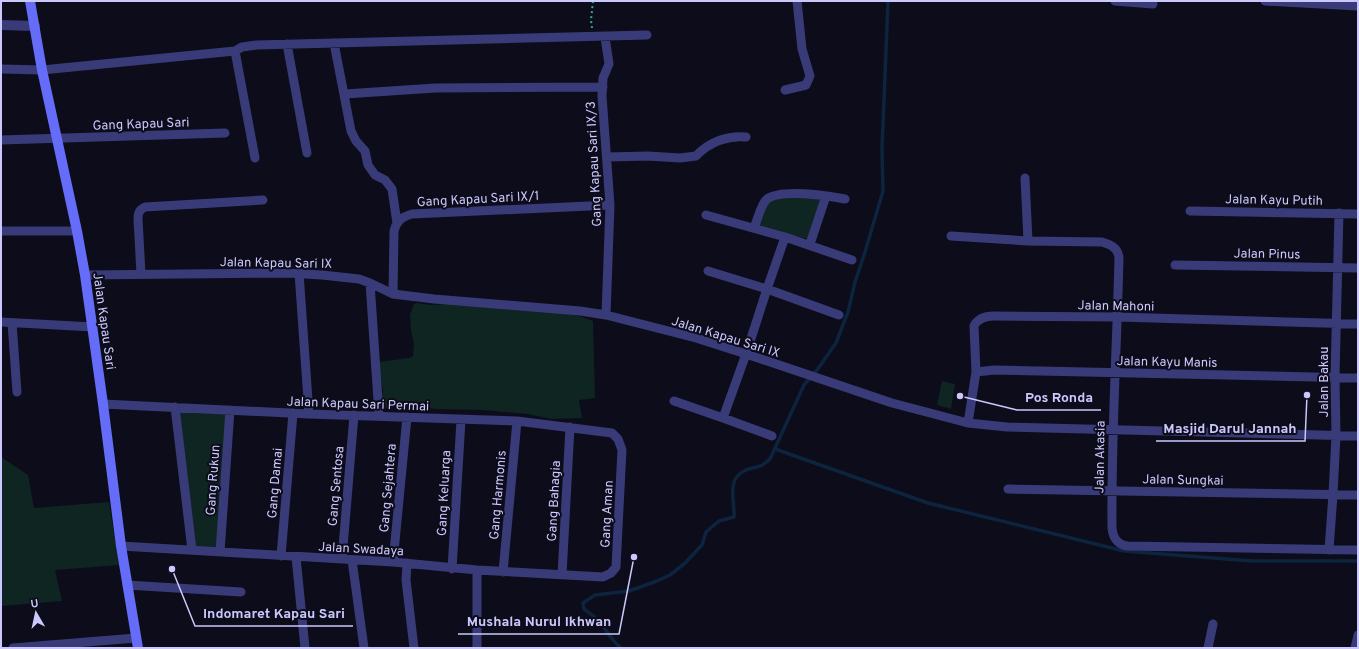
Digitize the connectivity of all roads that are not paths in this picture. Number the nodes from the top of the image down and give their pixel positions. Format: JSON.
{"nodes":[{"id":1,"x":30,"y":1,"type":"edge"},
{"id":2,"x":797,"y":1,"type":"edge"},
{"id":3,"x":1115,"y":1,"type":"edge"},
{"id":4,"x":1265,"y":1,"type":"edge"},
{"id":5,"x":1153,"y":4,"type":"dead end"},
{"id":6,"x":1358,"y":6,"type":"edge"},
{"id":7,"x":1,"y":25,"type":"edge"},
{"id":8,"x":35,"y":26,"type":"junction"},
{"id":9,"x":647,"y":35,"type":"dead end"},
{"id":10,"x":605,"y":37,"type":"junction"},
{"id":11,"x":334,"y":43,"type":"junction"},
{"id":12,"x":287,"y":44,"type":"junction"},
{"id":13,"x":235,"y":51,"type":"junction"},
{"id":14,"x":1,"y":69,"type":"edge"},
{"id":15,"x":42,"y":70,"type":"junction"},
{"id":16,"x":603,"y":87,"type":"junction"},
{"id":17,"x":785,"y":90,"type":"dead end"},
{"id":18,"x":345,"y":94,"type":"junction"},
{"id":19,"x":225,"y":133,"type":"dead end"},
{"id":20,"x":746,"y":137,"type":"dead end"},
{"id":21,"x":57,"y":139,"type":"junction"},
{"id":22,"x":1,"y":140,"type":"edge"},
{"id":23,"x":306,"y":153,"type":"dead end"},
{"id":24,"x":607,"y":157,"type":"junction"},
{"id":25,"x":254,"y":158,"type":"dead end"},
{"id":26,"x":1025,"y":178,"type":"dead end"},
{"id":27,"x":826,"y":196,"type":"junction"},
{"id":28,"x":845,"y":199,"type":"dead end"},
{"id":29,"x":263,"y":200,"type":"dead end"},
{"id":30,"x":610,"y":205,"type":"junction"},
{"id":31,"x":1190,"y":211,"type":"dead end"},
{"id":32,"x":1339,"y":213,"type":"junction"},
{"id":33,"x":1358,"y":214,"type":"edge"},
{"id":34,"x":706,"y":215,"type":"dead end"},
{"id":35,"x":397,"y":222,"type":"junction"},
{"id":36,"x":754,"y":228,"type":"junction"},
{"id":37,"x":1,"y":231,"type":"edge"},
{"id":38,"x":77,"y":231,"type":"junction"},
{"id":39,"x":951,"y":236,"type":"dead end"},
{"id":40,"x":785,"y":237,"type":"junction"},
{"id":41,"x":1028,"y":241,"type":"junction"},
{"id":42,"x":810,"y":244,"type":"junction"},
{"id":43,"x":852,"y":260,"type":"dead end"},
{"id":44,"x":1175,"y":266,"type":"dead end"},
{"id":45,"x":1338,"y":267,"type":"junction"},
{"id":46,"x":1358,"y":268,"type":"edge"},
{"id":47,"x":708,"y":271,"type":"dead end"},
{"id":48,"x":298,"y":273,"type":"junction"},
{"id":49,"x":141,"y":274,"type":"junction"},
{"id":50,"x":85,"y":275,"type":"junction"},
{"id":51,"x":370,"y":283,"type":"junction"},
{"id":52,"x":767,"y":289,"type":"junction"},
{"id":53,"x":393,"y":294,"type":"junction"},
{"id":54,"x":606,"y":315,"type":"junction"},
{"id":55,"x":839,"y":315,"type":"dead end"},
{"id":56,"x":1118,"y":317,"type":"junction"},
{"id":57,"x":1,"y":322,"type":"edge"},
{"id":58,"x":12,"y":323,"type":"junction"},
{"id":59,"x":1337,"y":323,"type":"junction"},
{"id":60,"x":1358,"y":324,"type":"edge"},
{"id":61,"x":92,"y":327,"type":"junction"},
{"id":62,"x":746,"y":354,"type":"junction"},
{"id":63,"x":976,"y":372,"type":"junction"},
{"id":64,"x":1115,"y":373,"type":"junction"},
{"id":65,"x":1335,"y":377,"type":"junction"},
{"id":66,"x":1358,"y":378,"type":"edge"},
{"id":67,"x":17,"y":392,"type":"dead end"},
{"id":68,"x":674,"y":401,"type":"dead end"},
{"id":69,"x":103,"y":404,"type":"junction"},
{"id":70,"x":175,"y":407,"type":"junction"},
{"id":71,"x":230,"y":410,"type":"junction"},
{"id":72,"x":294,"y":413,"type":"junction"},
{"id":73,"x":309,"y":414,"type":"junction"},
{"id":74,"x":354,"y":415,"type":"junction"},
{"id":75,"x":379,"y":416,"type":"junction"},
{"id":76,"x":407,"y":417,"type":"junction"},
{"id":77,"x":723,"y":418,"type":"junction"},
{"id":78,"x":461,"y":420,"type":"junction"},
{"id":79,"x":517,"y":421,"type":"junction"},
{"id":80,"x":968,"y":423,"type":"junction"},
{"id":81,"x":570,"y":427,"type":"junction"},
{"id":82,"x":1113,"y":429,"type":"junction"},
{"id":83,"x":772,"y":436,"type":"dead end"},
{"id":84,"x":1336,"y":436,"type":"junction"},
{"id":85,"x":1358,"y":436,"type":"edge"},
{"id":86,"x":619,"y":442,"type":"joint"},
{"id":87,"x":1008,"y":488,"type":"dead end"},
{"id":88,"x":1111,"y":490,"type":"junction"},
{"id":89,"x":1334,"y":494,"type":"junction"},
{"id":90,"x":1358,"y":495,"type":"edge"},
{"id":91,"x":121,"y":546,"type":"junction"},
{"id":92,"x":192,"y":550,"type":"junction"},
{"id":93,"x":1329,"y":550,"type":"junction"},
{"id":94,"x":1358,"y":550,"type":"edge"},
{"id":95,"x":220,"y":552,"type":"junction"},
{"id":96,"x":281,"y":556,"type":"junction"},
{"id":97,"x":296,"y":557,"type":"junction"},
{"id":98,"x":342,"y":559,"type":"junction"},
{"id":99,"x":352,"y":560,"type":"junction"},
{"id":100,"x":393,"y":562,"type":"junction"},
{"id":101,"x":407,"y":563,"type":"junction"},
{"id":102,"x":452,"y":569,"type":"junction"},
{"id":103,"x":477,"y":570,"type":"junction"},
{"id":104,"x":503,"y":572,"type":"junction"},
{"id":105,"x":562,"y":575,"type":"junction"},
{"id":106,"x":599,"y":577,"type":"joint"},
{"id":107,"x":127,"y":585,"type":"junction"},
{"id":108,"x":241,"y":592,"type":"dead end"},
{"id":109,"x":1213,"y":624,"type":"dead end"},
{"id":110,"x":1358,"y":635,"type":"edge"},
{"id":111,"x":137,"y":643,"type":"edge"},
{"id":112,"x":13,"y":648,"type":"edge"},
{"id":113,"x":305,"y":648,"type":"edge"},
{"id":114,"x":364,"y":648,"type":"edge"},
{"id":115,"x":414,"y":648,"type":"edge"},
{"id":116,"x":477,"y":648,"type":"edge"},
{"id":117,"x":1208,"y":648,"type":"edge"},
{"id":118,"x":1355,"y":648,"type":"edge"}],
"edges":[{"from":1,"to":8,"type":"main road","name":"Jalan Kapau Sari"},
{"from":2,"to":17,"type":"street"},
{"from":3,"to":5,"type":"street"},
{"from":4,"to":6,"type":"street"},
{"from":7,"to":8,"type":"street"},
{"from":8,"to":15,"type":"main road","name":"Jalan Kapau Sari"},
{"from":9,"to":10,"type":"street"},
{"from":10,"to":11,"type":"street"},
{"from":10,"to":16,"type":"street","name":"Gang Kapau Sari IX/3"},
{"from":11,"to":12,"type":"street"},
{"from":11,"to":18,"type":"street"},
{"from":12,"to":13,"type":"street"},
{"from":12,"to":23,"type":"street"},
{"from":13,"to":15,"type":"street"},
{"from":13,"to":25,"type":"street"},
{"from":14,"to":15,"type":"street"},
{"from":15,"to":21,"type":"main road","name":"Jalan Kapau Sari"},
{"from":16,"to":18,"type":"street"},
{"from":16,"to":24,"type":"street","name":"Gang Kapau Sari IX/3"},
{"from":18,"to":35,"type":"street"},
{"from":19,"to":21,"type":"street","name":"Gang Kapau Sari"},
{"from":20,"to":24,"type":"street"},
{"from":21,"to":22,"type":"street","name":"Gang Kapau Sari"},
{"from":21,"to":38,"type":"main road","name":"Jalan Kapau Sari"},
{"from":24,"to":30,"type":"street","name":"Gang Kapau Sari IX/3"},
{"from":26,"to":41,"type":"street"},
{"from":27,"to":28,"type":"street"},
{"from":27,"to":36,"type":"street"},
{"from":27,"to":42,"type":"street"},
{"from":29,"to":49,"type":"street"},
{"from":30,"to":35,"type":"street","name":"Gang Kapau Sari IX/1"},
{"from":30,"to":54,"type":"street","name":"Gang Kapau Sari IX/3"},
{"from":31,"to":32,"type":"street","name":"Jalan Kayu Putih"},
{"from":32,"to":33,"type":"street","name":"Jalan Kayu Putih"},
{"from":32,"to":45,"type":"street","name":"Jalan Bakau"},
{"from":34,"to":36,"type":"street"},
{"from":35,"to":53,"type":"street"},
{"from":36,"to":40,"type":"street"},
{"from":37,"to":38,"type":"street"},
{"from":38,"to":50,"type":"main road","name":"Jalan Kapau Sari"},
{"from":39,"to":41,"type":"street","name":"Jalan Akasia"},
{"from":40,"to":42,"type":"street"},
{"from":40,"to":52,"type":"street"},
{"from":41,"to":56,"type":"street","name":"Jalan Akasia"},
{"from":42,"to":43,"type":"street"},
{"from":44,"to":45,"type":"street","name":"Jalan Pinus"},
{"from":45,"to":46,"type":"street","name":"Jalan Pinus"},
{"from":45,"to":59,"type":"street","name":"Jalan Bakau"},
{"from":47,"to":52,"type":"street"},
{"from":48,"to":49,"type":"street","name":"Jalan Kapau Sari IX"},
{"from":48,"to":51,"type":"street","name":"Jalan Kapau Sari IX"},
{"from":48,"to":73,"type":"street"},
{"from":49,"to":50,"type":"street","name":"Jalan Kapau Sari IX"},
{"from":50,"to":61,"type":"main road","name":"Jalan Kapau Sari"},
{"from":51,"to":53,"type":"street","name":"Jalan Kapau Sari IX"},
{"from":51,"to":75,"type":"street"},
{"from":52,"to":55,"type":"street"},
{"from":52,"to":62,"type":"street"},
{"from":53,"to":54,"type":"street","name":"Jalan Kapau Sari IX"},
{"from":54,"to":62,"type":"street","name":"Jalan Kapau Sari IX"},
{"from":56,"to":59,"type":"street","name":"Jalan Mahoni"},
{"from":56,"to":63,"type":"street","name":"Jalan Mahoni"},
{"from":56,"to":64,"type":"street","name":"Jalan Akasia"},
{"from":57,"to":58,"type":"street"},
{"from":58,"to":61,"type":"street"},
{"from":58,"to":67,"type":"street"},
{"from":59,"to":60,"type":"street","name":"Jalan Mahoni"},
{"from":59,"to":65,"type":"street","name":"Jalan Bakau"},
{"from":61,"to":69,"type":"main road","name":"Jalan Kapau Sari"},
{"from":62,"to":77,"type":"street"},
{"from":62,"to":80,"type":"street","name":"Jalan Kapau Sari IX"},
{"from":63,"to":64,"type":"street","name":"Jalan Kayu Manis"},
{"from":63,"to":80,"type":"street","name":"Jalan Mahoni"},
{"from":64,"to":65,"type":"street","name":"Jalan Kayu Manis"},
{"from":64,"to":82,"type":"street","name":"Jalan Akasia"},
{"from":65,"to":66,"type":"street","name":"Jalan Kayu Manis"},
{"from":65,"to":84,"type":"street","name":"Jalan Bakau"},
{"from":68,"to":77,"type":"street"},
{"from":69,"to":70,"type":"street","name":"Jalan Kapau Sari Permai"},
{"from":69,"to":91,"type":"main road","name":"Jalan Kapau Sari"},
{"from":70,"to":71,"type":"street","name":"Jalan Kapau Sari Permai"},
{"from":70,"to":92,"type":"street"},
{"from":71,"to":72,"type":"street","name":"Jalan Kapau Sari Permai"},
{"from":71,"to":95,"type":"street","name":"Gang Rukun"},
{"from":72,"to":73,"type":"street","name":"Jalan Kapau Sari Permai"},
{"from":72,"to":96,"type":"street","name":"Gang Damai"},
{"from":73,"to":74,"type":"street","name":"Jalan Kapau Sari Permai"},
{"from":74,"to":75,"type":"street","name":"Jalan Kapau Sari Permai"},
{"from":74,"to":98,"type":"street","name":"Gang Sentosa"},
{"from":75,"to":76,"type":"street","name":"Jalan Kapau Sari Permai"},
{"from":76,"to":78,"type":"street","name":"Jalan Kapau Sari Permai"},
{"from":76,"to":100,"type":"street","name":"Gang Sejahtera"},
{"from":77,"to":83,"type":"street"},
{"from":78,"to":79,"type":"street","name":"Jalan Kapau Sari Permai"},
{"from":78,"to":102,"type":"street","name":"Gang Keluarga"},
{"from":79,"to":81,"type":"street","name":"Jalan Kapau Sari Permai"},
{"from":79,"to":104,"type":"street","name":"Gang Harmonis"},
{"from":80,"to":82,"type":"street","name":"Jalan Kapau Sari IX"},
{"from":81,"to":86,"type":"street","name":"Jalan Kapau Sari Permai"},
{"from":81,"to":105,"type":"street","name":"Gang Bahagia"},
{"from":82,"to":84,"type":"street","name":"Jalan Kapau Sari IX"},
{"from":82,"to":88,"type":"street","name":"Jalan Akasia"},
{"from":84,"to":85,"type":"street","name":"Jalan Kapau Sari IX"},
{"from":84,"to":89,"type":"street","name":"Jalan Bakau"},
{"from":86,"to":106,"type":"street","name":"Gang Aman"},
{"from":87,"to":88,"type":"street","name":"Jalan Sungkai"},
{"from":88,"to":89,"type":"street","name":"Jalan Sungkai"},
{"from":88,"to":93,"type":"street","name":"Jalan Akasia"},
{"from":89,"to":90,"type":"street","name":"Jalan Sungkai"},
{"from":89,"to":93,"type":"street","name":"Jalan Bakau"},
{"from":91,"to":92,"type":"street","name":"Jalan Swadaya"},
{"from":91,"to":107,"type":"main road","name":"Jalan Kapau Sari"},
{"from":92,"to":95,"type":"street","name":"Jalan Swadaya"},
{"from":93,"to":94,"type":"street","name":"Jalan Akasia"},
{"from":95,"to":96,"type":"street","name":"Jalan Swadaya"},
{"from":96,"to":97,"type":"street","name":"Jalan Swadaya"},
{"from":97,"to":98,"type":"street","name":"Jalan Swadaya"},
{"from":97,"to":113,"type":"street"},
{"from":98,"to":99,"type":"street","name":"Jalan Swadaya"},
{"from":99,"to":100,"type":"street","name":"Jalan Swadaya"},
{"from":99,"to":114,"type":"street"},
{"from":100,"to":101,"type":"street","name":"Jalan Swadaya"},
{"from":101,"to":102,"type":"street","name":"Jalan Swadaya"},
{"from":101,"to":115,"type":"street"},
{"from":102,"to":103,"type":"street","name":"Jalan Swadaya"},
{"from":103,"to":104,"type":"street","name":"Jalan Swadaya"},
{"from":103,"to":116,"type":"street"},
{"from":104,"to":105,"type":"street","name":"Jalan Swadaya"},
{"from":105,"to":106,"type":"street","name":"Jalan Swadaya"},
{"from":107,"to":108,"type":"street"},
{"from":107,"to":111,"type":"main road","name":"Jalan Kapau Sari"},
{"from":109,"to":117,"type":"street"},
{"from":110,"to":118,"type":"street"},
{"from":111,"to":112,"type":"street"}]}
